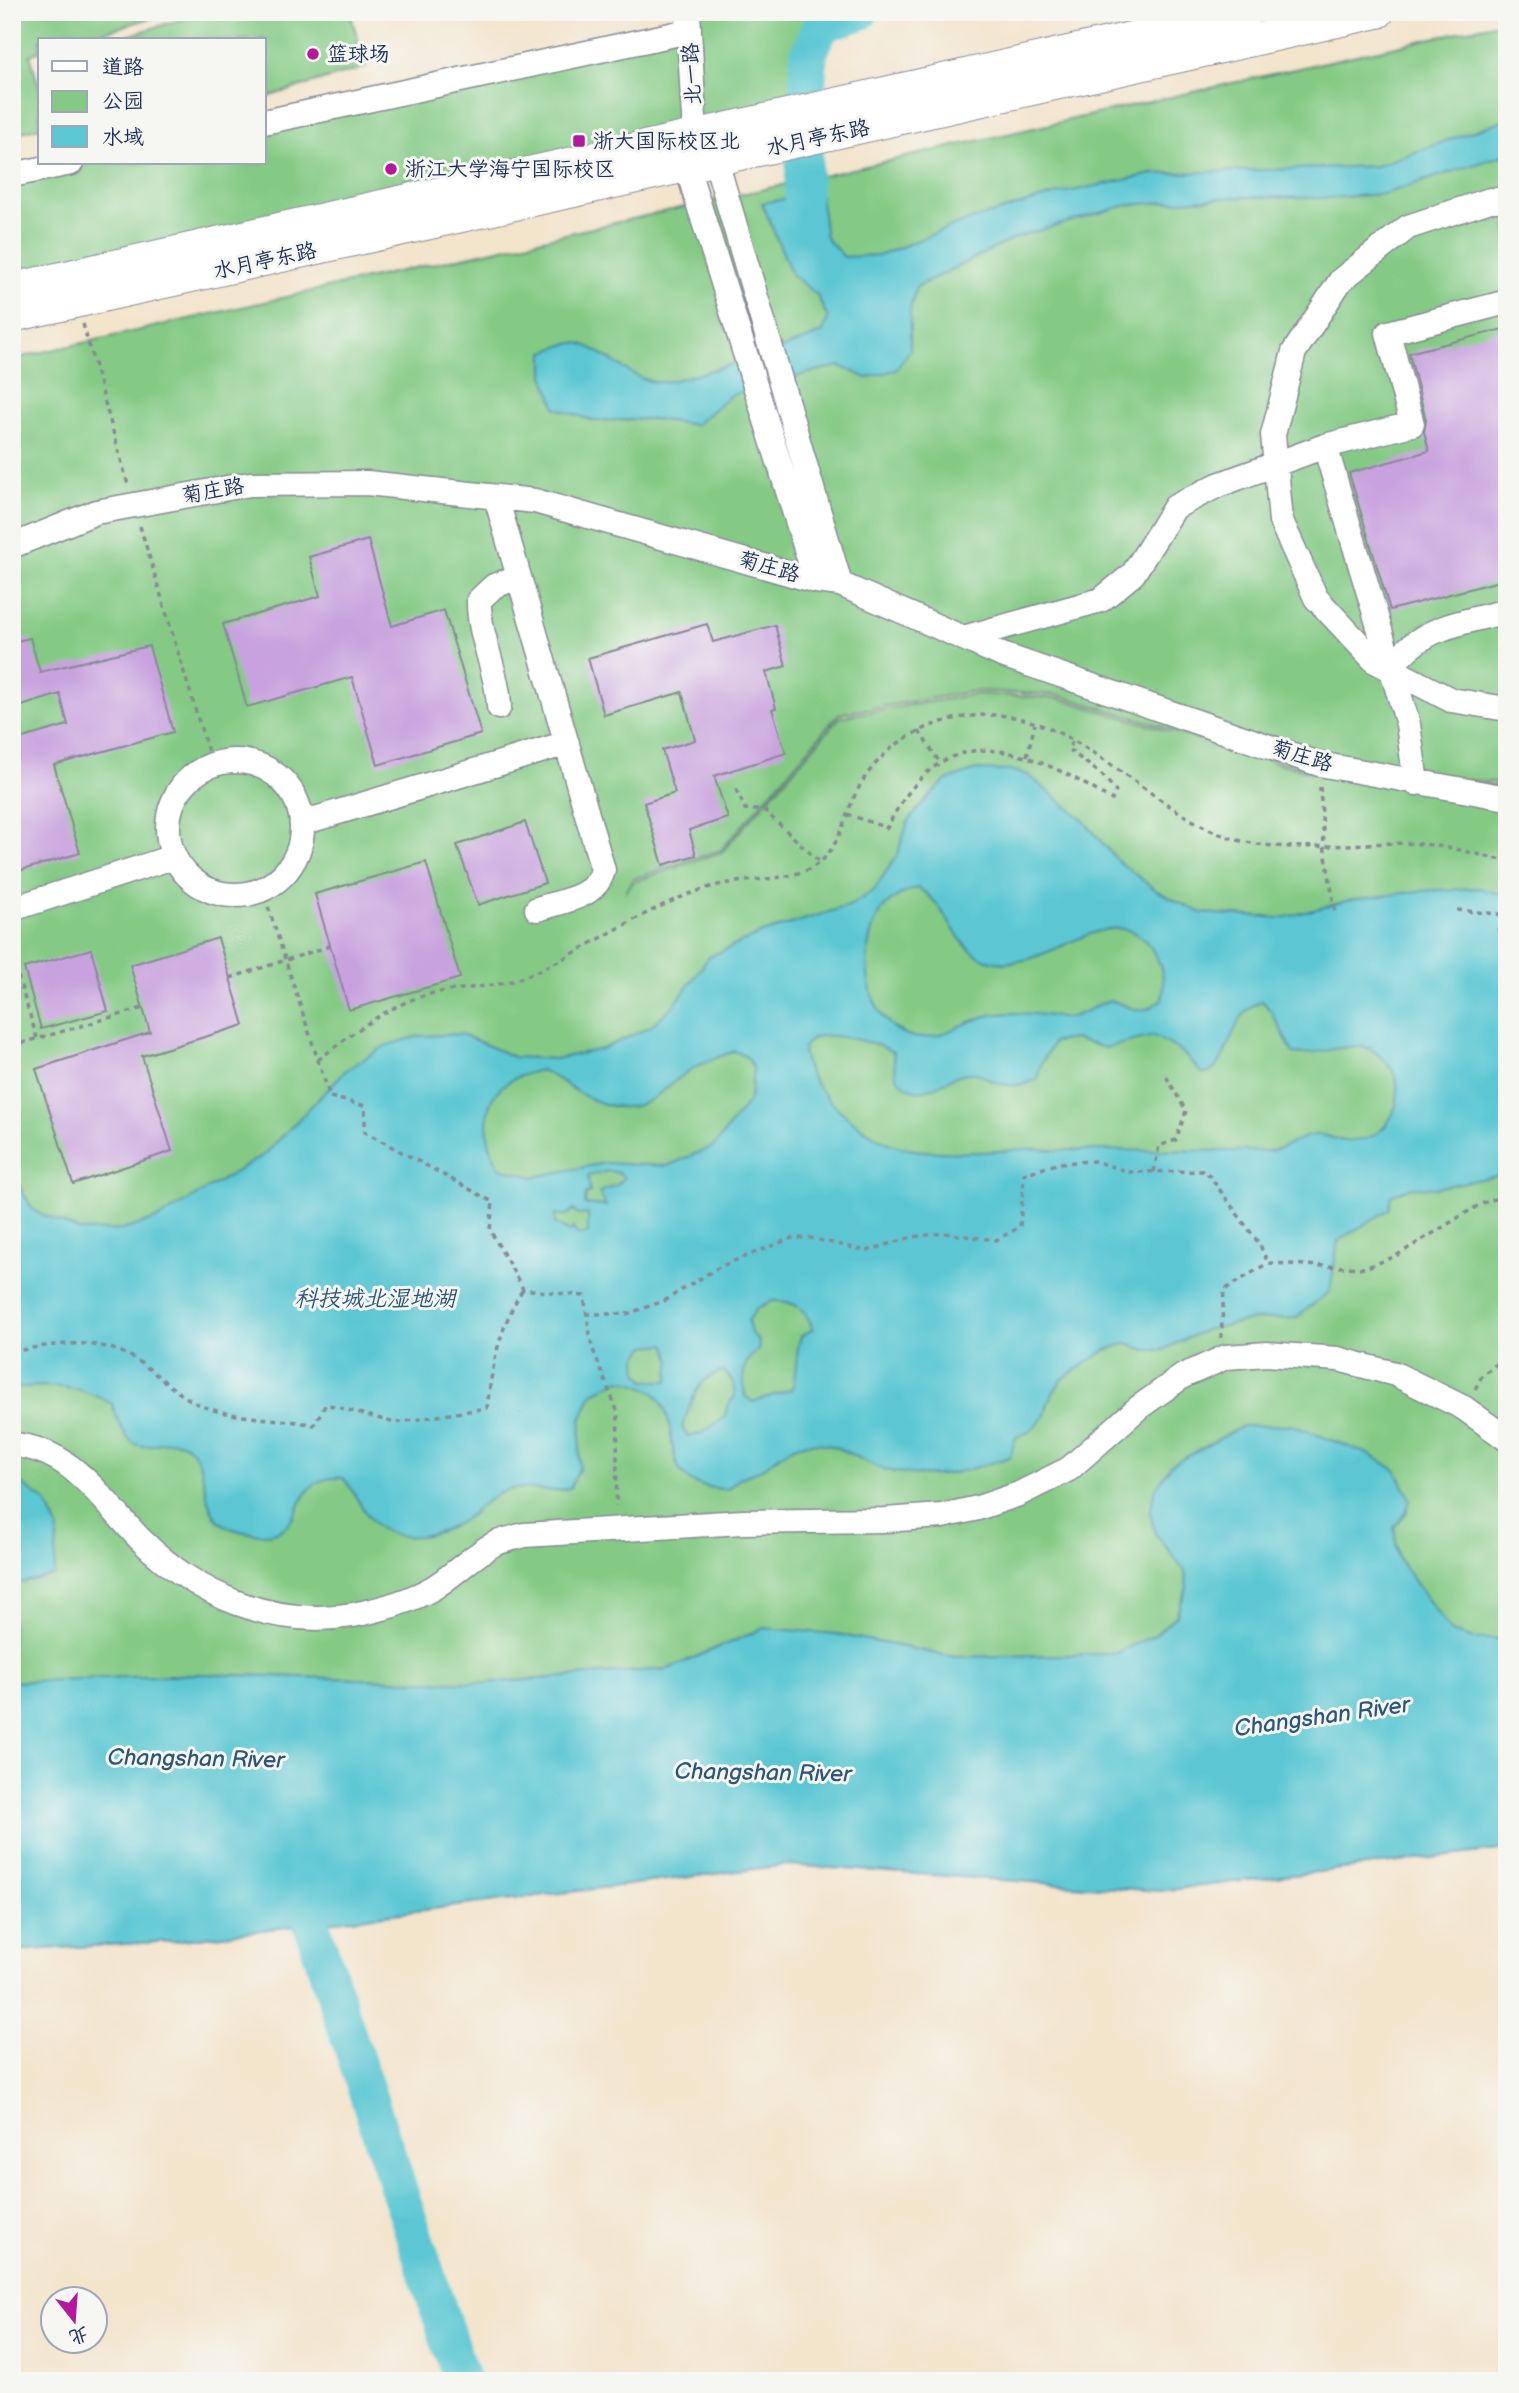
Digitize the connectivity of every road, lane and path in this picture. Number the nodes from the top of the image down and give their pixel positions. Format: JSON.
{"nodes":[{"id":1,"x":1246,"y":12,"type":"edge"},
{"id":2,"x":1378,"y":12,"type":"edge"},
{"id":3,"x":689,"y":22,"type":"edge"},
{"id":4,"x":842,"y":118,"type":"junction"},
{"id":5,"x":266,"y":122,"type":"edge"},
{"id":6,"x":695,"y":136,"type":"junction"},
{"id":7,"x":717,"y":153,"type":"junction"},
{"id":8,"x":66,"y":164,"type":"edge"},
{"id":9,"x":12,"y":175,"type":"edge"},
{"id":10,"x":1507,"y":200,"type":"edge"},
{"id":11,"x":12,"y":289,"type":"edge"},
{"id":12,"x":77,"y":302,"type":"junction"},
{"id":13,"x":1507,"y":302,"type":"edge"},
{"id":14,"x":12,"y":316,"type":"edge"},
{"id":15,"x":787,"y":445,"type":"junction"},
{"id":16,"x":1325,"y":446,"type":"junction"},
{"id":17,"x":1276,"y":464,"type":"junction"},
{"id":18,"x":496,"y":497,"type":"junction"},
{"id":19,"x":134,"y":505,"type":"junction"},
{"id":20,"x":12,"y":545,"type":"edge"},
{"id":21,"x":519,"y":577,"type":"junction"},
{"id":22,"x":828,"y":583,"type":"junction"},
{"id":23,"x":1507,"y":611,"type":"edge"},
{"id":24,"x":963,"y":638,"type":"junction"},
{"id":25,"x":1390,"y":669,"type":"junction"},
{"id":26,"x":499,"y":708,"type":"dead end"},
{"id":27,"x":1507,"y":709,"type":"edge"},
{"id":28,"x":1035,"y":724,"type":"junction"},
{"id":29,"x":919,"y":731,"type":"junction"},
{"id":30,"x":1072,"y":742,"type":"junction"},
{"id":31,"x":566,"y":743,"type":"junction"},
{"id":32,"x":1027,"y":756,"type":"junction"},
{"id":33,"x":940,"y":763,"type":"junction"},
{"id":34,"x":1319,"y":764,"type":"junction"},
{"id":35,"x":212,"y":765,"type":"junction"},
{"id":36,"x":1416,"y":783,"type":"junction"},
{"id":37,"x":736,"y":789,"type":"dead end"},
{"id":38,"x":1507,"y":797,"type":"edge"},
{"id":39,"x":847,"y":814,"type":"junction"},
{"id":40,"x":302,"y":823,"type":"junction"},
{"id":41,"x":1324,"y":845,"type":"junction"},
{"id":42,"x":173,"y":857,"type":"junction"},
{"id":43,"x":1507,"y":861,"type":"edge"},
{"id":44,"x":820,"y":862,"type":"junction"},
{"id":45,"x":262,"y":888,"type":"junction"},
{"id":46,"x":12,"y":909,"type":"edge"},
{"id":47,"x":537,"y":909,"type":"dead end"},
{"id":48,"x":1457,"y":910,"type":"dead end"},
{"id":49,"x":1507,"y":915,"type":"edge"},
{"id":50,"x":1336,"y":916,"type":"dead end"},
{"id":51,"x":1497,"y":930,"type":"dead end"},
{"id":52,"x":1507,"y":932,"type":"edge"},
{"id":53,"x":330,"y":947,"type":"dead end"},
{"id":54,"x":12,"y":957,"type":"edge"},
{"id":55,"x":286,"y":961,"type":"junction"},
{"id":56,"x":230,"y":978,"type":"dead end"},
{"id":57,"x":143,"y":1008,"type":"dead end"},
{"id":58,"x":37,"y":1038,"type":"junction"},
{"id":59,"x":12,"y":1046,"type":"edge"},
{"id":60,"x":318,"y":1060,"type":"junction"},
{"id":61,"x":1166,"y":1076,"type":"dead end"},
{"id":62,"x":1154,"y":1172,"type":"junction"},
{"id":63,"x":1507,"y":1194,"type":"edge"},
{"id":64,"x":1268,"y":1263,"type":"junction"},
{"id":65,"x":523,"y":1289,"type":"junction"},
{"id":66,"x":586,"y":1314,"type":"junction"},
{"id":67,"x":12,"y":1352,"type":"edge"},
{"id":68,"x":1507,"y":1355,"type":"edge"},
{"id":69,"x":1219,"y":1361,"type":"junction"},
{"id":70,"x":1464,"y":1408,"type":"junction"},
{"id":71,"x":1507,"y":1439,"type":"edge"},
{"id":72,"x":12,"y":1445,"type":"edge"},
{"id":73,"x":618,"y":1527,"type":"junction"}],
"edges":[{"from":1,"to":4,"type":"main road","name":"水月亭东路"},
{"from":2,"to":4,"type":"main road","name":"水月亭东路"},
{"from":3,"to":5,"type":"street"},
{"from":3,"to":6,"type":"street","name":"北一路"},
{"from":4,"to":7,"type":"main road","name":"水月亭东路"},
{"from":6,"to":7,"type":"main road","name":"水月亭东路"},
{"from":6,"to":11,"type":"main road","name":"水月亭东路"},
{"from":7,"to":12,"type":"main road","name":"水月亭东路"},
{"from":7,"to":15,"type":"street"},
{"from":7,"to":15,"type":"street"},
{"from":8,"to":9,"type":"street"},
{"from":10,"to":17,"type":"street"},
{"from":12,"to":14,"type":"main road","name":"水月亭东路"},
{"from":12,"to":19,"type":"path"},
{"from":13,"to":16,"type":"street"},
{"from":15,"to":22,"type":"street"},
{"from":16,"to":17,"type":"street"},
{"from":16,"to":25,"type":"street"},
{"from":17,"to":24,"type":"street"},
{"from":17,"to":25,"type":"street"},
{"from":18,"to":19,"type":"street","name":"菊庄路"},
{"from":18,"to":21,"type":"street"},
{"from":18,"to":22,"type":"street","name":"菊庄路"},
{"from":19,"to":20,"type":"street","name":"菊庄路"},
{"from":19,"to":35,"type":"path"},
{"from":21,"to":26,"type":"street"},
{"from":21,"to":31,"type":"street"},
{"from":22,"to":24,"type":"street","name":"菊庄路"},
{"from":23,"to":25,"type":"street"},
{"from":24,"to":34,"type":"street","name":"菊庄路"},
{"from":25,"to":27,"type":"street"},
{"from":25,"to":36,"type":"street"},
{"from":28,"to":29,"type":"path"},
{"from":28,"to":30,"type":"path"},
{"from":28,"to":32,"type":"path"},
{"from":29,"to":33,"type":"path"},
{"from":29,"to":39,"type":"path"},
{"from":30,"to":32,"type":"path"},
{"from":30,"to":41,"type":"path"},
{"from":31,"to":40,"type":"street"},
{"from":31,"to":47,"type":"street"},
{"from":32,"to":33,"type":"path"},
{"from":33,"to":39,"type":"path"},
{"from":34,"to":36,"type":"street","name":"菊庄路"},
{"from":34,"to":41,"type":"path"},
{"from":35,"to":40,"type":"street"},
{"from":35,"to":42,"type":"street"},
{"from":36,"to":38,"type":"street","name":"菊庄路"},
{"from":37,"to":44,"type":"path"},
{"from":39,"to":44,"type":"path"},
{"from":40,"to":45,"type":"street"},
{"from":41,"to":43,"type":"path"},
{"from":41,"to":50,"type":"path"},
{"from":42,"to":45,"type":"street"},
{"from":42,"to":46,"type":"street"},
{"from":44,"to":60,"type":"path"},
{"from":45,"to":55,"type":"path"},
{"from":48,"to":49,"type":"path"},
{"from":51,"to":52,"type":"path"},
{"from":53,"to":55,"type":"path"},
{"from":54,"to":58,"type":"path"},
{"from":55,"to":56,"type":"path"},
{"from":55,"to":60,"type":"path"},
{"from":57,"to":58,"type":"path"},
{"from":58,"to":59,"type":"path"},
{"from":60,"to":65,"type":"path"},
{"from":61,"to":62,"type":"path"},
{"from":62,"to":64,"type":"path"},
{"from":62,"to":66,"type":"path"},
{"from":63,"to":64,"type":"path"},
{"from":64,"to":69,"type":"path"},
{"from":65,"to":66,"type":"path"},
{"from":65,"to":67,"type":"path"},
{"from":66,"to":73,"type":"path"},
{"from":68,"to":70,"type":"path"},
{"from":69,"to":70,"type":"street"},
{"from":69,"to":73,"type":"street"},
{"from":70,"to":71,"type":"street"},
{"from":72,"to":73,"type":"street"}]}
